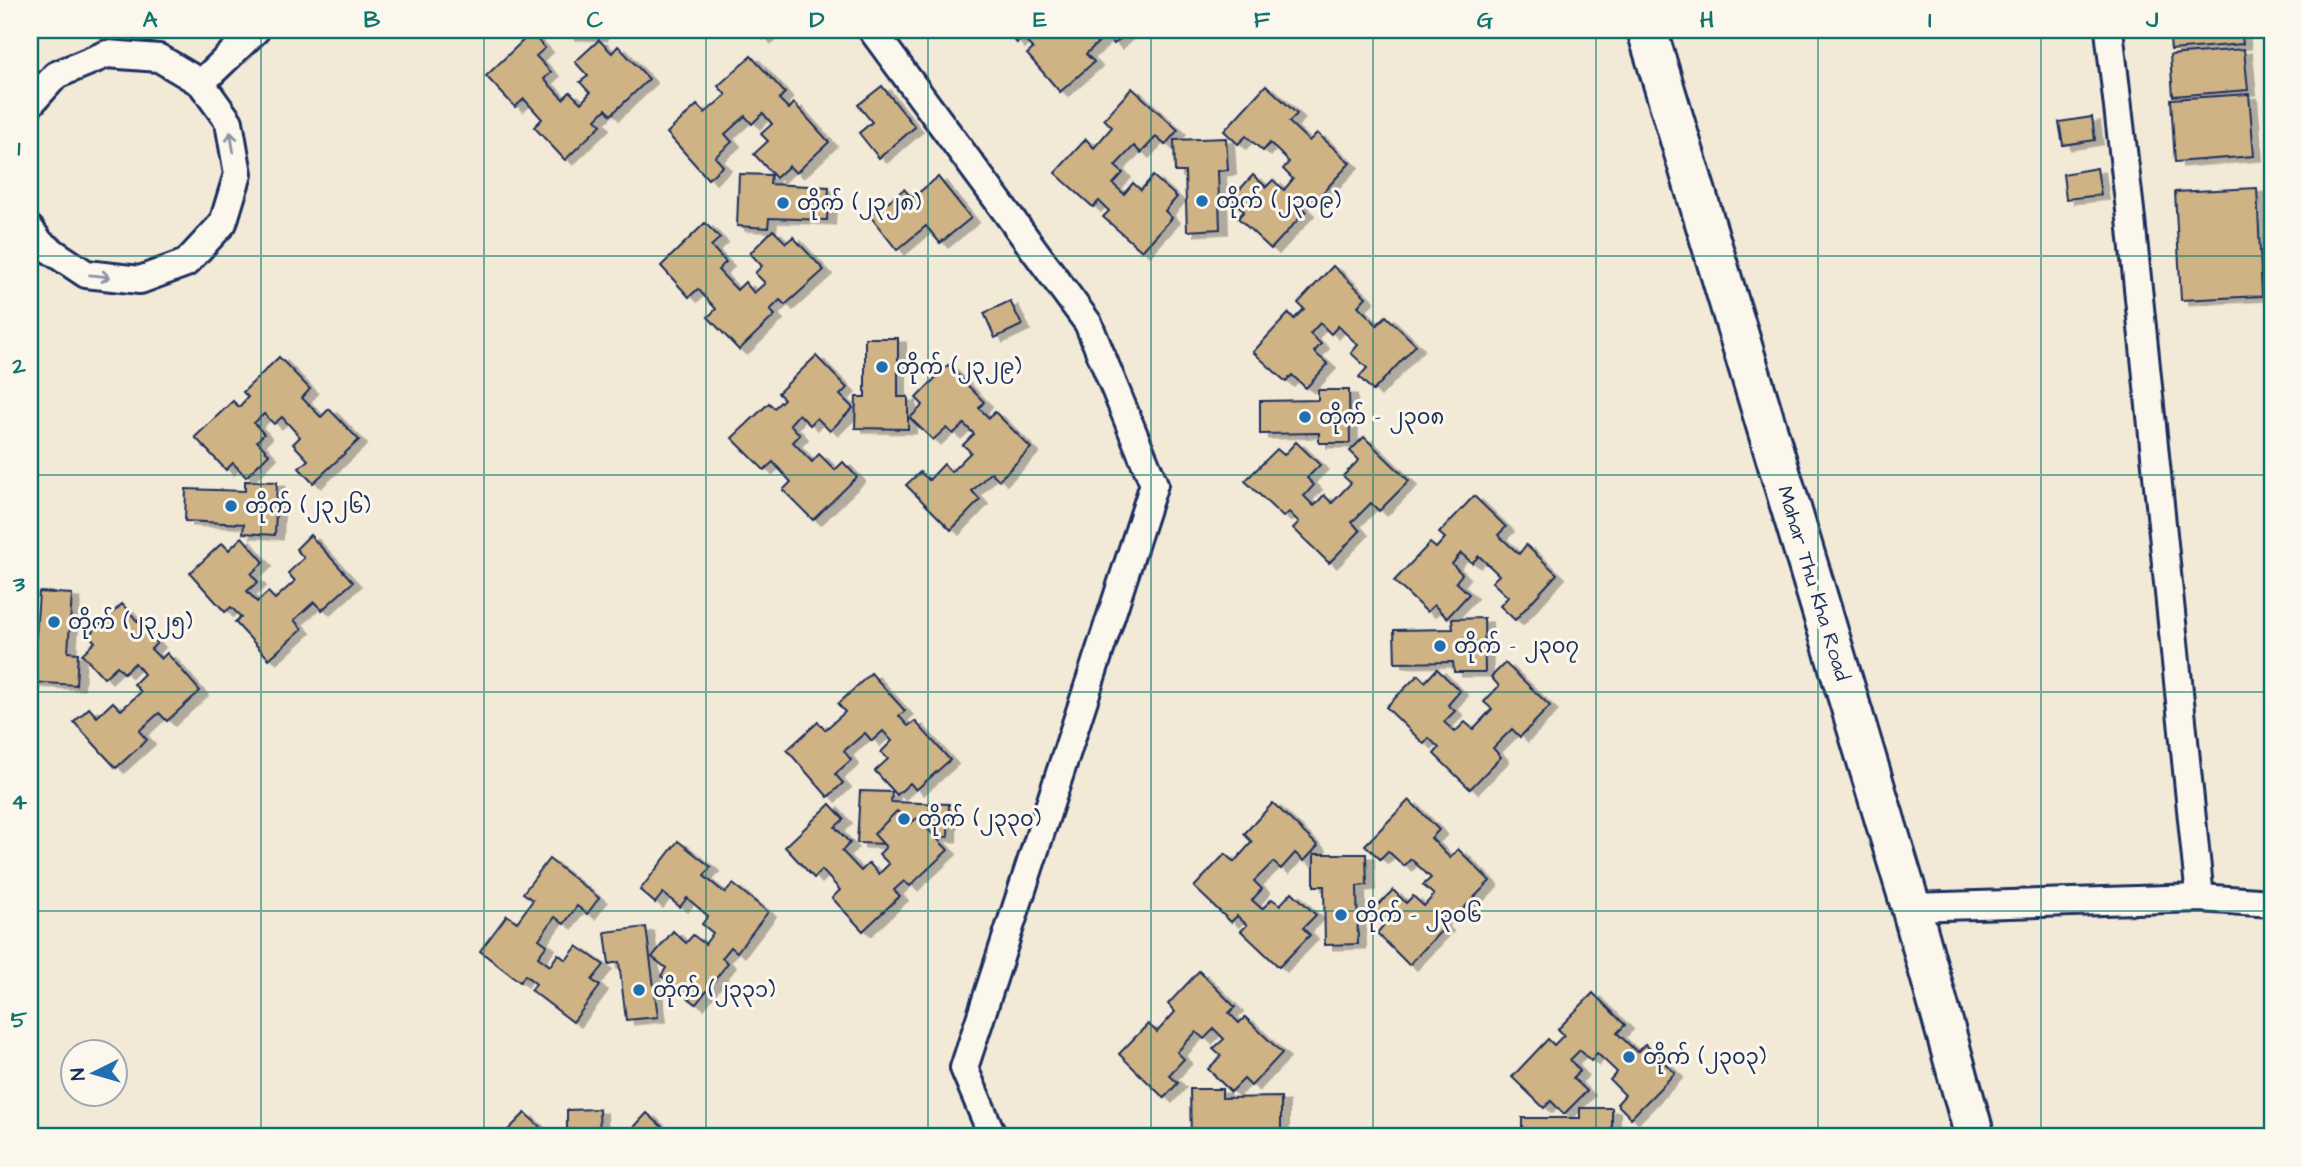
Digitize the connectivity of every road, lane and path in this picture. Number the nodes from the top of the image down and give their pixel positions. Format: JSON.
{"nodes":[{"id":1,"x":256,"y":30,"type":"edge"},
{"id":2,"x":872,"y":30,"type":"edge"},
{"id":3,"x":1647,"y":30,"type":"edge"},
{"id":4,"x":2109,"y":30,"type":"edge"},
{"id":5,"x":201,"y":83,"type":"junction"},
{"id":6,"x":30,"y":104,"type":"edge"},
{"id":7,"x":33,"y":243,"type":"edge"},
{"id":8,"x":2200,"y":898,"type":"junction"},
{"id":9,"x":2272,"y":903,"type":"edge"},
{"id":10,"x":1911,"y":907,"type":"junction"},
{"id":11,"x":993,"y":1137,"type":"edge"},
{"id":12,"x":1975,"y":1137,"type":"edge"}],
"edges":[{"from":1,"to":5,"type":"street"},
{"from":2,"to":11,"type":"street"},
{"from":3,"to":10,"type":"main road","name":"Mahar Thu Kha Road"},
{"from":4,"to":8,"type":"street"},
{"from":5,"to":6,"type":"street"},
{"from":7,"to":5,"type":"street","one_way":true},
{"from":8,"to":9,"type":"street"},
{"from":8,"to":10,"type":"street"},
{"from":10,"to":12,"type":"main road","name":"Mahar Thu Kha Road"}]}
